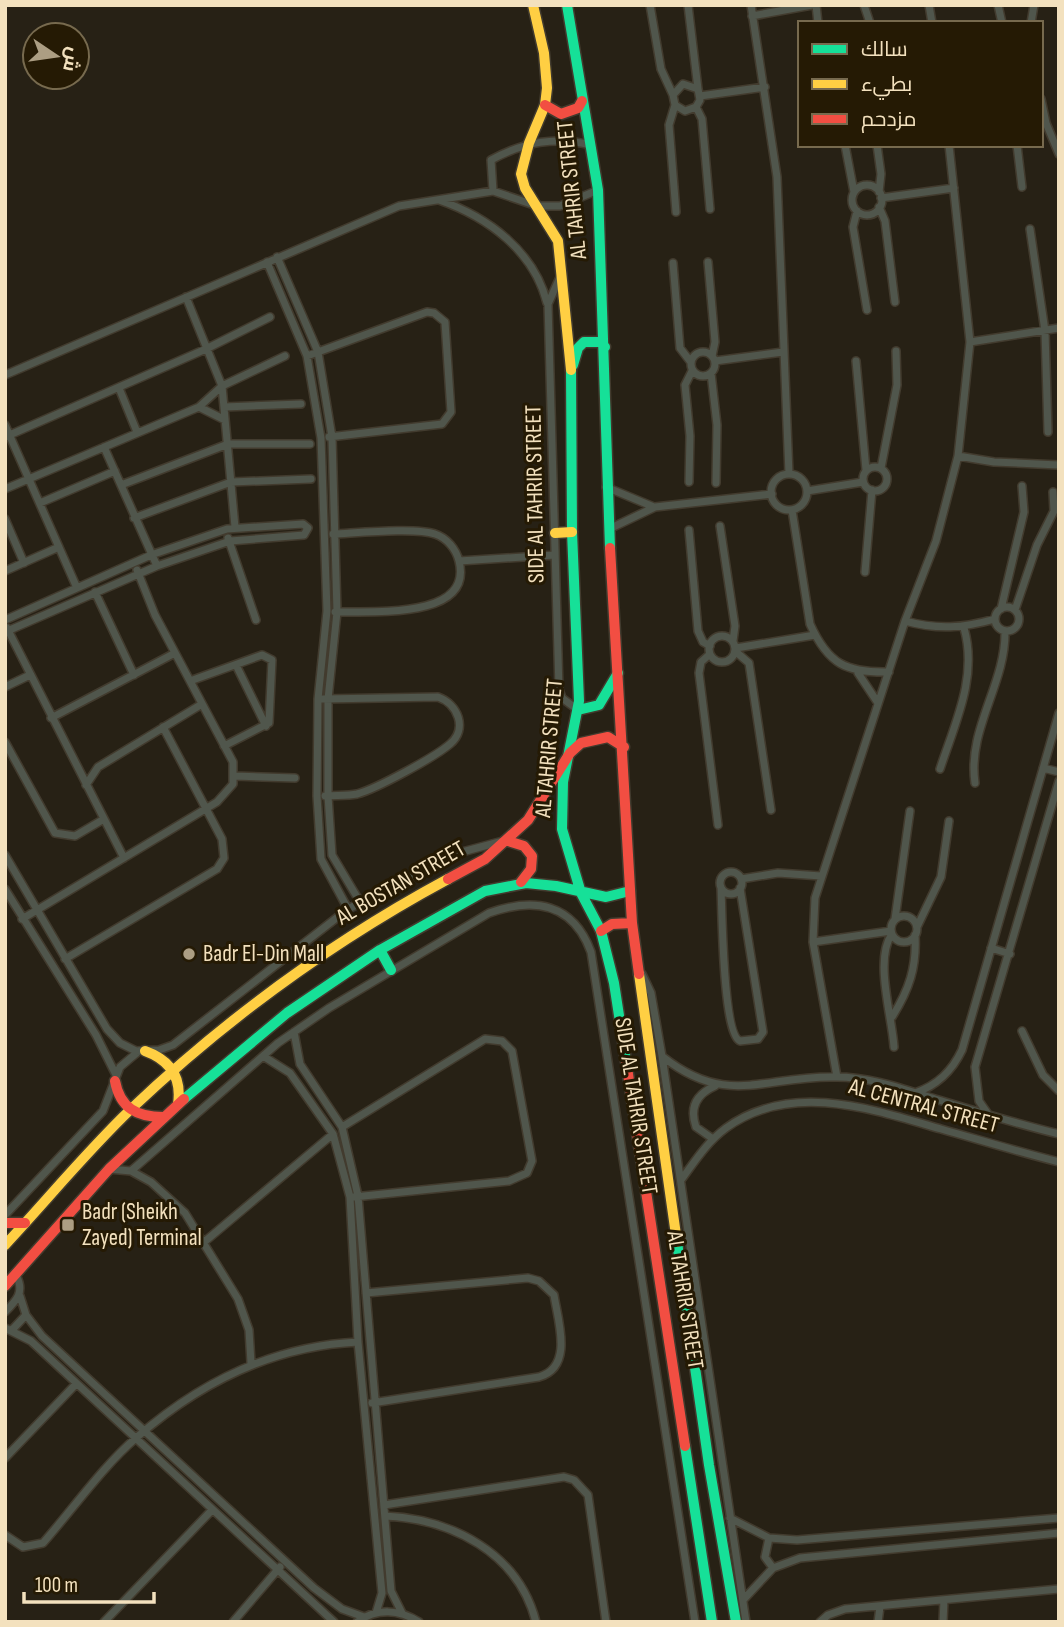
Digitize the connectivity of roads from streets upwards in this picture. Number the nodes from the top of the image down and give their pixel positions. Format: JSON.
{"nodes":[{"id":1,"x":533,"y":5,"type":"edge"},
{"id":2,"x":567,"y":5,"type":"edge"},
{"id":3,"x":650,"y":5,"type":"edge"},
{"id":4,"x":688,"y":5,"type":"edge"},
{"id":5,"x":751,"y":5,"type":"edge"},
{"id":6,"x":814,"y":5,"type":"edge"},
{"id":7,"x":752,"y":16,"type":"junction"},
{"id":8,"x":765,"y":87,"type":"junction"},
{"id":9,"x":699,"y":92,"type":"junction"},
{"id":10,"x":673,"y":95,"type":"junction"},
{"id":11,"x":582,"y":101,"type":"junction"},
{"id":12,"x":545,"y":105,"type":"junction"},
{"id":13,"x":675,"y":105,"type":"junction"},
{"id":14,"x":696,"y":107,"type":"junction"},
{"id":15,"x":1043,"y":109,"type":"edge"},
{"id":16,"x":529,"y":143,"type":"junction"},
{"id":17,"x":592,"y":145,"type":"junction"},
{"id":18,"x":845,"y":147,"type":"edge"},
{"id":19,"x":877,"y":147,"type":"edge"},
{"id":20,"x":949,"y":147,"type":"edge"},
{"id":21,"x":1017,"y":147,"type":"edge"},
{"id":22,"x":1059,"y":154,"type":"edge"},
{"id":23,"x":1022,"y":187,"type":"dead end"},
{"id":24,"x":954,"y":188,"type":"junction"},
{"id":25,"x":598,"y":190,"type":"junction"},
{"id":26,"x":493,"y":191,"type":"junction"},
{"id":27,"x":854,"y":192,"type":"junction"},
{"id":28,"x":880,"y":195,"type":"junction"},
{"id":29,"x":435,"y":199,"type":"junction"},
{"id":30,"x":537,"y":206,"type":"junction"},
{"id":31,"x":879,"y":207,"type":"junction"},
{"id":32,"x":710,"y":209,"type":"dead end"},
{"id":33,"x":857,"y":211,"type":"junction"},
{"id":34,"x":676,"y":212,"type":"dead end"},
{"id":35,"x":1030,"y":229,"type":"dead end"},
{"id":36,"x":277,"y":257,"type":"junction"},
{"id":37,"x":267,"y":262,"type":"junction"},
{"id":38,"x":708,"y":262,"type":"dead end"},
{"id":39,"x":673,"y":263,"type":"dead end"},
{"id":40,"x":563,"y":271,"type":"junction"},
{"id":41,"x":186,"y":297,"type":"junction"},
{"id":42,"x":895,"y":302,"type":"dead end"},
{"id":43,"x":548,"y":304,"type":"junction"},
{"id":44,"x":867,"y":310,"type":"dead end"},
{"id":45,"x":270,"y":317,"type":"dead end"},
{"id":46,"x":1059,"y":328,"type":"edge"},
{"id":47,"x":1045,"y":331,"type":"junction"},
{"id":48,"x":970,"y":342,"type":"junction"},
{"id":49,"x":606,"y":348,"type":"junction"},
{"id":50,"x":206,"y":349,"type":"junction"},
{"id":51,"x":897,"y":351,"type":"dead end"},
{"id":52,"x":318,"y":352,"type":"junction"},
{"id":53,"x":783,"y":352,"type":"junction"},
{"id":54,"x":285,"y":356,"type":"dead end"},
{"id":55,"x":307,"y":356,"type":"junction"},
{"id":56,"x":714,"y":359,"type":"junction"},
{"id":57,"x":856,"y":360,"type":"dead end"},
{"id":58,"x":690,"y":361,"type":"junction"},
{"id":59,"x":692,"y":371,"type":"junction"},
{"id":60,"x":712,"y":373,"type":"junction"},
{"id":61,"x":571,"y":374,"type":"junction"},
{"id":62,"x":5,"y":375,"type":"edge"},
{"id":63,"x":222,"y":386,"type":"junction"},
{"id":64,"x":120,"y":388,"type":"junction"},
{"id":65,"x":301,"y":404,"type":"dead end"},
{"id":66,"x":199,"y":407,"type":"junction"},
{"id":67,"x":224,"y":407,"type":"junction"},
{"id":68,"x":225,"y":420,"type":"junction"},
{"id":69,"x":5,"y":425,"type":"edge"},
{"id":70,"x":137,"y":432,"type":"junction"},
{"id":71,"x":1048,"y":432,"type":"dead end"},
{"id":72,"x":8,"y":436,"type":"edge"},
{"id":73,"x":332,"y":437,"type":"junction"},
{"id":74,"x":321,"y":438,"type":"junction"},
{"id":75,"x":228,"y":444,"type":"junction"},
{"id":76,"x":310,"y":444,"type":"dead end"},
{"id":77,"x":104,"y":447,"type":"junction"},
{"id":78,"x":958,"y":456,"type":"junction"},
{"id":79,"x":1059,"y":466,"type":"edge"},
{"id":80,"x":881,"y":468,"type":"junction"},
{"id":81,"x":866,"y":470,"type":"junction"},
{"id":82,"x":114,"y":471,"type":"junction"},
{"id":83,"x":789,"y":474,"type":"junction"},
{"id":84,"x":29,"y":479,"type":"junction"},
{"id":85,"x":312,"y":479,"type":"dead end"},
{"id":86,"x":230,"y":482,"type":"junction"},
{"id":87,"x":689,"y":482,"type":"dead end"},
{"id":88,"x":863,"y":482,"type":"junction"},
{"id":89,"x":716,"y":483,"type":"dead end"},
{"id":90,"x":121,"y":485,"type":"junction"},
{"id":91,"x":1022,"y":486,"type":"dead end"},
{"id":92,"x":606,"y":487,"type":"junction"},
{"id":93,"x":5,"y":489,"type":"edge"},
{"id":94,"x":807,"y":491,"type":"junction"},
{"id":95,"x":872,"y":491,"type":"junction"},
{"id":96,"x":1053,"y":492,"type":"dead end"},
{"id":97,"x":772,"y":494,"type":"junction"},
{"id":98,"x":40,"y":503,"type":"junction"},
{"id":99,"x":655,"y":507,"type":"junction"},
{"id":100,"x":792,"y":510,"type":"junction"},
{"id":101,"x":134,"y":518,"type":"junction"},
{"id":102,"x":5,"y":520,"type":"edge"},
{"id":103,"x":720,"y":526,"type":"dead end"},
{"id":104,"x":234,"y":528,"type":"junction"},
{"id":105,"x":609,"y":529,"type":"junction"},
{"id":106,"x":689,"y":530,"type":"dead end"},
{"id":107,"x":572,"y":532,"type":"junction"},
{"id":108,"x":555,"y":533,"type":"junction"},
{"id":109,"x":326,"y":534,"type":"junction"},
{"id":110,"x":336,"y":534,"type":"junction"},
{"id":111,"x":242,"y":539,"type":"junction"},
{"id":112,"x":230,"y":541,"type":"junction"},
{"id":113,"x":59,"y":547,"type":"junction"},
{"id":114,"x":151,"y":555,"type":"junction"},
{"id":115,"x":555,"y":555,"type":"junction"},
{"id":116,"x":459,"y":561,"type":"junction"},
{"id":117,"x":24,"y":563,"type":"junction"},
{"id":118,"x":134,"y":563,"type":"junction"},
{"id":119,"x":157,"y":566,"type":"junction"},
{"id":120,"x":5,"y":571,"type":"edge"},
{"id":121,"x":865,"y":572,"type":"dead end"},
{"id":122,"x":138,"y":574,"type":"junction"},
{"id":123,"x":77,"y":589,"type":"junction"},
{"id":124,"x":94,"y":592,"type":"junction"},
{"id":125,"x":1001,"y":609,"type":"junction"},
{"id":126,"x":1015,"y":610,"type":"junction"},
{"id":127,"x":327,"y":611,"type":"junction"},
{"id":128,"x":337,"y":612,"type":"junction"},
{"id":129,"x":256,"y":620,"type":"dead end"},
{"id":130,"x":995,"y":620,"type":"junction"},
{"id":131,"x":905,"y":621,"type":"junction"},
{"id":132,"x":6,"y":627,"type":"edge"},
{"id":133,"x":964,"y":628,"type":"junction"},
{"id":134,"x":1005,"y":631,"type":"junction"},
{"id":135,"x":815,"y":635,"type":"junction"},
{"id":136,"x":735,"y":647,"type":"junction"},
{"id":137,"x":710,"y":650,"type":"junction"},
{"id":138,"x":175,"y":653,"type":"junction"},
{"id":139,"x":236,"y":665,"type":"junction"},
{"id":140,"x":889,"y":672,"type":"junction"},
{"id":141,"x":618,"y":673,"type":"junction"},
{"id":142,"x":858,"y":673,"type":"junction"},
{"id":143,"x":134,"y":675,"type":"junction"},
{"id":144,"x":30,"y":676,"type":"junction"},
{"id":145,"x":190,"y":681,"type":"junction"},
{"id":146,"x":5,"y":687,"type":"edge"},
{"id":147,"x":318,"y":699,"type":"junction"},
{"id":148,"x":328,"y":699,"type":"junction"},
{"id":149,"x":202,"y":704,"type":"junction"},
{"id":150,"x":878,"y":704,"type":"junction"},
{"id":151,"x":578,"y":710,"type":"junction"},
{"id":152,"x":1059,"y":713,"type":"edge"},
{"id":153,"x":51,"y":718,"type":"junction"},
{"id":154,"x":266,"y":726,"type":"junction"},
{"id":155,"x":163,"y":727,"type":"junction"},
{"id":156,"x":5,"y":742,"type":"edge"},
{"id":157,"x":225,"y":746,"type":"junction"},
{"id":158,"x":624,"y":747,"type":"junction"},
{"id":159,"x":570,"y":753,"type":"junction"},
{"id":160,"x":75,"y":765,"type":"junction"},
{"id":161,"x":98,"y":767,"type":"junction"},
{"id":162,"x":1043,"y":768,"type":"junction"},
{"id":163,"x":940,"y":769,"type":"dead end"},
{"id":164,"x":1059,"y":772,"type":"edge"},
{"id":165,"x":235,"y":776,"type":"junction"},
{"id":166,"x":295,"y":778,"type":"dead end"},
{"id":167,"x":1059,"y":781,"type":"edge"},
{"id":168,"x":975,"y":783,"type":"dead end"},
{"id":169,"x":86,"y":785,"type":"junction"},
{"id":170,"x":317,"y":796,"type":"junction"},
{"id":171,"x":328,"y":796,"type":"junction"},
{"id":172,"x":205,"y":810,"type":"junction"},
{"id":173,"x":771,"y":810,"type":"dead end"},
{"id":174,"x":911,"y":811,"type":"dead end"},
{"id":175,"x":104,"y":819,"type":"junction"},
{"id":176,"x":949,"y":821,"type":"dead end"},
{"id":177,"x":718,"y":825,"type":"dead end"},
{"id":178,"x":508,"y":841,"type":"junction"},
{"id":179,"x":5,"y":855,"type":"edge"},
{"id":180,"x":332,"y":855,"type":"junction"},
{"id":181,"x":124,"y":858,"type":"junction"},
{"id":182,"x":321,"y":859,"type":"junction"},
{"id":183,"x":821,"y":876,"type":"junction"},
{"id":184,"x":741,"y":879,"type":"junction"},
{"id":185,"x":521,"y":882,"type":"junction"},
{"id":186,"x":721,"y":887,"type":"junction"},
{"id":187,"x":740,"y":888,"type":"junction"},
{"id":188,"x":5,"y":889,"type":"edge"},
{"id":189,"x":630,"y":891,"type":"junction"},
{"id":190,"x":581,"y":893,"type":"junction"},
{"id":191,"x":360,"y":902,"type":"junction"},
{"id":192,"x":348,"y":909,"type":"junction"},
{"id":193,"x":37,"y":910,"type":"junction"},
{"id":194,"x":22,"y":919,"type":"junction"},
{"id":195,"x":895,"y":919,"type":"junction"},
{"id":196,"x":632,"y":923,"type":"junction"},
{"id":197,"x":601,"y":931,"type":"junction"},
{"id":198,"x":916,"y":931,"type":"junction"},
{"id":199,"x":892,"y":932,"type":"junction"},
{"id":200,"x":813,"y":942,"type":"junction"},
{"id":201,"x":991,"y":948,"type":"junction"},
{"id":202,"x":380,"y":950,"type":"junction"},
{"id":203,"x":1010,"y":954,"type":"junction"},
{"id":204,"x":65,"y":959,"type":"junction"},
{"id":205,"x":638,"y":966,"type":"junction"},
{"id":206,"x":391,"y":970,"type":"junction"},
{"id":207,"x":614,"y":983,"type":"junction"},
{"id":208,"x":597,"y":988,"type":"junction"},
{"id":209,"x":892,"y":1017,"type":"junction"},
{"id":210,"x":1021,"y":1031,"type":"dead end"},
{"id":211,"x":294,"y":1032,"type":"junction"},
{"id":212,"x":185,"y":1037,"type":"junction"},
{"id":213,"x":120,"y":1043,"type":"junction"},
{"id":214,"x":894,"y":1047,"type":"dead end"},
{"id":215,"x":142,"y":1051,"type":"junction"},
{"id":216,"x":197,"y":1052,"type":"junction"},
{"id":217,"x":107,"y":1054,"type":"junction"},
{"id":218,"x":263,"y":1056,"type":"junction"},
{"id":219,"x":662,"y":1056,"type":"junction"},
{"id":220,"x":300,"y":1064,"type":"junction"},
{"id":221,"x":175,"y":1071,"type":"junction"},
{"id":222,"x":290,"y":1073,"type":"junction"},
{"id":223,"x":837,"y":1077,"type":"junction"},
{"id":224,"x":115,"y":1078,"type":"junction"},
{"id":225,"x":716,"y":1086,"type":"junction"},
{"id":226,"x":1059,"y":1091,"type":"edge"},
{"id":227,"x":915,"y":1093,"type":"junction"},
{"id":228,"x":178,"y":1104,"type":"junction"},
{"id":229,"x":130,"y":1110,"type":"junction"},
{"id":230,"x":988,"y":1115,"type":"junction"},
{"id":231,"x":163,"y":1117,"type":"junction"},
{"id":232,"x":342,"y":1127,"type":"junction"},
{"id":233,"x":333,"y":1134,"type":"junction"},
{"id":234,"x":1059,"y":1134,"type":"edge"},
{"id":235,"x":712,"y":1139,"type":"junction"},
{"id":236,"x":1059,"y":1162,"type":"edge"},
{"id":237,"x":109,"y":1169,"type":"junction"},
{"id":238,"x":131,"y":1171,"type":"junction"},
{"id":239,"x":681,"y":1181,"type":"junction"},
{"id":240,"x":646,"y":1186,"type":"junction"},
{"id":241,"x":630,"y":1191,"type":"junction"},
{"id":242,"x":354,"y":1197,"type":"junction"},
{"id":243,"x":5,"y":1215,"type":"edge"},
{"id":244,"x":5,"y":1223,"type":"edge"},
{"id":245,"x":25,"y":1223,"type":"junction"},
{"id":246,"x":681,"y":1232,"type":"junction"},
{"id":247,"x":203,"y":1243,"type":"junction"},
{"id":248,"x":5,"y":1245,"type":"edge"},
{"id":249,"x":16,"y":1275,"type":"junction"},
{"id":250,"x":5,"y":1286,"type":"edge"},
{"id":251,"x":366,"y":1293,"type":"junction"},
{"id":252,"x":20,"y":1296,"type":"junction"},
{"id":253,"x":5,"y":1312,"type":"edge"},
{"id":254,"x":26,"y":1315,"type":"junction"},
{"id":255,"x":688,"y":1315,"type":"junction"},
{"id":256,"x":665,"y":1321,"type":"junction"},
{"id":257,"x":9,"y":1329,"type":"edge"},
{"id":258,"x":358,"y":1342,"type":"junction"},
{"id":259,"x":251,"y":1363,"type":"junction"},
{"id":260,"x":76,"y":1384,"type":"junction"},
{"id":261,"x":375,"y":1402,"type":"junction"},
{"id":262,"x":364,"y":1404,"type":"junction"},
{"id":263,"x":144,"y":1432,"type":"junction"},
{"id":264,"x":135,"y":1438,"type":"junction"},
{"id":265,"x":687,"y":1446,"type":"junction"},
{"id":266,"x":669,"y":1449,"type":"junction"},
{"id":267,"x":5,"y":1458,"type":"edge"},
{"id":268,"x":715,"y":1463,"type":"junction"},
{"id":269,"x":384,"y":1505,"type":"junction"},
{"id":270,"x":212,"y":1510,"type":"junction"},
{"id":271,"x":385,"y":1516,"type":"junction"},
{"id":272,"x":1059,"y":1517,"type":"edge"},
{"id":273,"x":730,"y":1518,"type":"junction"},
{"id":274,"x":1059,"y":1532,"type":"edge"},
{"id":275,"x":881,"y":1533,"type":"junction"},
{"id":276,"x":5,"y":1535,"type":"edge"},
{"id":277,"x":769,"y":1538,"type":"junction"},
{"id":278,"x":883,"y":1550,"type":"junction"},
{"id":279,"x":284,"y":1561,"type":"junction"},
{"id":280,"x":773,"y":1568,"type":"junction"},
{"id":281,"x":278,"y":1569,"type":"junction"},
{"id":282,"x":1059,"y":1589,"type":"edge"},
{"id":283,"x":387,"y":1592,"type":"junction"},
{"id":284,"x":743,"y":1600,"type":"junction"},
{"id":285,"x":944,"y":1600,"type":"junction"},
{"id":286,"x":880,"y":1607,"type":"junction"},
{"id":287,"x":342,"y":1609,"type":"junction"},
{"id":288,"x":376,"y":1613,"type":"junction"},
{"id":289,"x":402,"y":1613,"type":"junction"},
{"id":290,"x":360,"y":1619,"type":"edge"},
{"id":291,"x":333,"y":1621,"type":"edge"},
{"id":292,"x":104,"y":1622,"type":"edge"},
{"id":293,"x":233,"y":1622,"type":"edge"},
{"id":294,"x":419,"y":1622,"type":"edge"},
{"id":295,"x":536,"y":1622,"type":"edge"},
{"id":296,"x":606,"y":1622,"type":"edge"},
{"id":297,"x":695,"y":1622,"type":"edge"},
{"id":298,"x":712,"y":1622,"type":"edge"},
{"id":299,"x":736,"y":1622,"type":"edge"},
{"id":300,"x":746,"y":1622,"type":"edge"},
{"id":301,"x":820,"y":1622,"type":"edge"},
{"id":302,"x":878,"y":1622,"type":"edge"},
{"id":303,"x":943,"y":1622,"type":"edge"}],
"edges":[{"from":1,"to":12,"type":"street","name":"AL TAHRIR STREET"},
{"from":2,"to":11,"type":"street","name":"AL TAHRIR STREET"},
{"from":3,"to":10,"type":"street"},
{"from":4,"to":9,"type":"street"},
{"from":5,"to":7,"type":"street"},
{"from":6,"to":7,"type":"street"},
{"from":7,"to":8,"type":"street"},
{"from":8,"to":9,"type":"street"},
{"from":8,"to":53,"type":"street"},
{"from":9,"to":10,"type":"street"},
{"from":9,"to":14,"type":"street"},
{"from":10,"to":13,"type":"street"},
{"from":11,"to":12,"type":"street"},
{"from":11,"to":17,"type":"street","name":"AL TAHRIR STREET"},
{"from":12,"to":16,"type":"street","name":"AL TAHRIR STREET"},
{"from":13,"to":14,"type":"street"},
{"from":13,"to":34,"type":"street"},
{"from":14,"to":32,"type":"street"},
{"from":15,"to":22,"type":"street"},
{"from":16,"to":17,"type":"street"},
{"from":16,"to":26,"type":"street"},
{"from":16,"to":30,"type":"street","name":"AL TAHRIR STREET"},
{"from":17,"to":25,"type":"street","name":"AL TAHRIR STREET"},
{"from":18,"to":27,"type":"street"},
{"from":19,"to":28,"type":"street"},
{"from":20,"to":24,"type":"street"},
{"from":21,"to":23,"type":"street"},
{"from":24,"to":28,"type":"street"},
{"from":24,"to":48,"type":"street"},
{"from":25,"to":30,"type":"street"},
{"from":25,"to":49,"type":"street","name":"AL TAHRIR STREET"},
{"from":26,"to":29,"type":"street"},
{"from":26,"to":30,"type":"street"},
{"from":27,"to":28,"type":"street"},
{"from":27,"to":33,"type":"street"},
{"from":28,"to":31,"type":"street"},
{"from":29,"to":36,"type":"street"},
{"from":29,"to":43,"type":"street"},
{"from":30,"to":40,"type":"street","name":"AL TAHRIR STREET"},
{"from":31,"to":33,"type":"street"},
{"from":31,"to":42,"type":"street"},
{"from":33,"to":44,"type":"street"},
{"from":35,"to":47,"type":"street"},
{"from":36,"to":37,"type":"street"},
{"from":36,"to":52,"type":"street"},
{"from":37,"to":41,"type":"street"},
{"from":37,"to":55,"type":"street"},
{"from":38,"to":56,"type":"street"},
{"from":39,"to":58,"type":"street"},
{"from":40,"to":43,"type":"street","name":"SIDE AL TAHRIR STREET"},
{"from":40,"to":61,"type":"street","name":"AL TAHRIR STREET"},
{"from":41,"to":50,"type":"street"},
{"from":41,"to":62,"type":"street"},
{"from":43,"to":108,"type":"street","name":"SIDE AL TAHRIR STREET"},
{"from":45,"to":50,"type":"street"},
{"from":46,"to":47,"type":"street"},
{"from":47,"to":48,"type":"street"},
{"from":47,"to":71,"type":"street"},
{"from":48,"to":78,"type":"street"},
{"from":49,"to":61,"type":"street"},
{"from":49,"to":92,"type":"street","name":"AL TAHRIR STREET"},
{"from":50,"to":63,"type":"street"},
{"from":50,"to":64,"type":"street"},
{"from":51,"to":80,"type":"street"},
{"from":52,"to":55,"type":"street"},
{"from":52,"to":73,"type":"street"},
{"from":52,"to":73,"type":"street"},
{"from":53,"to":56,"type":"street"},
{"from":53,"to":83,"type":"street"},
{"from":54,"to":63,"type":"street"},
{"from":55,"to":74,"type":"street"},
{"from":56,"to":58,"type":"street"},
{"from":56,"to":60,"type":"street"},
{"from":57,"to":81,"type":"street"},
{"from":58,"to":59,"type":"street"},
{"from":59,"to":60,"type":"street"},
{"from":59,"to":87,"type":"street"},
{"from":60,"to":89,"type":"street"},
{"from":61,"to":107,"type":"street","name":"AL TAHRIR STREET"},
{"from":63,"to":66,"type":"street"},
{"from":63,"to":67,"type":"street"},
{"from":64,"to":70,"type":"street"},
{"from":64,"to":72,"type":"street"},
{"from":65,"to":67,"type":"street"},
{"from":66,"to":68,"type":"street"},
{"from":66,"to":70,"type":"street"},
{"from":67,"to":68,"type":"street"},
{"from":68,"to":75,"type":"street"},
{"from":69,"to":72,"type":"street"},
{"from":70,"to":77,"type":"street"},
{"from":72,"to":84,"type":"street"},
{"from":73,"to":74,"type":"street"},
{"from":73,"to":110,"type":"street"},
{"from":74,"to":109,"type":"street"},
{"from":75,"to":76,"type":"street"},
{"from":75,"to":86,"type":"street"},
{"from":75,"to":90,"type":"street"},
{"from":77,"to":82,"type":"street"},
{"from":77,"to":84,"type":"street"},
{"from":78,"to":79,"type":"street"},
{"from":78,"to":131,"type":"street"},
{"from":80,"to":81,"type":"street"},
{"from":80,"to":95,"type":"street"},
{"from":81,"to":88,"type":"street"},
{"from":82,"to":90,"type":"street"},
{"from":82,"to":98,"type":"street"},
{"from":83,"to":94,"type":"street"},
{"from":83,"to":97,"type":"street"},
{"from":84,"to":93,"type":"street"},
{"from":84,"to":98,"type":"street"},
{"from":85,"to":86,"type":"street"},
{"from":86,"to":101,"type":"street"},
{"from":86,"to":104,"type":"street"},
{"from":88,"to":94,"type":"street"},
{"from":88,"to":95,"type":"street"},
{"from":90,"to":101,"type":"street"},
{"from":91,"to":125,"type":"street"},
{"from":92,"to":99,"type":"street"},
{"from":92,"to":105,"type":"street","name":"AL TAHRIR STREET"},
{"from":94,"to":100,"type":"street"},
{"from":95,"to":121,"type":"street"},
{"from":96,"to":126,"type":"street"},
{"from":97,"to":99,"type":"street"},
{"from":97,"to":100,"type":"street"},
{"from":98,"to":113,"type":"street"},
{"from":99,"to":105,"type":"street"},
{"from":100,"to":135,"type":"street"},
{"from":101,"to":114,"type":"street"},
{"from":102,"to":117,"type":"street"},
{"from":103,"to":136,"type":"street"},
{"from":104,"to":111,"type":"street"},
{"from":104,"to":111,"type":"street"},
{"from":104,"to":112,"type":"street"},
{"from":104,"to":114,"type":"street"},
{"from":105,"to":141,"type":"street","name":"AL TAHRIR STREET"},
{"from":106,"to":137,"type":"street"},
{"from":107,"to":108,"type":"street"},
{"from":107,"to":151,"type":"street","name":"AL TAHRIR STREET"},
{"from":108,"to":115,"type":"street","name":"SIDE AL TAHRIR STREET"},
{"from":109,"to":110,"type":"street"},
{"from":109,"to":127,"type":"street"},
{"from":110,"to":116,"type":"street"},
{"from":110,"to":128,"type":"street"},
{"from":111,"to":112,"type":"street"},
{"from":112,"to":119,"type":"street"},
{"from":112,"to":129,"type":"street"},
{"from":113,"to":117,"type":"street"},
{"from":113,"to":123,"type":"street"},
{"from":114,"to":118,"type":"street"},
{"from":114,"to":119,"type":"street"},
{"from":115,"to":116,"type":"street"},
{"from":115,"to":151,"type":"street","name":"SIDE AL TAHRIR STREET"},
{"from":116,"to":128,"type":"street"},
{"from":117,"to":120,"type":"street"},
{"from":118,"to":122,"type":"street"},
{"from":118,"to":123,"type":"street"},
{"from":119,"to":122,"type":"street"},
{"from":122,"to":124,"type":"street"},
{"from":122,"to":138,"type":"street"},
{"from":123,"to":132,"type":"street"},
{"from":124,"to":132,"type":"street"},
{"from":124,"to":143,"type":"street"},
{"from":125,"to":126,"type":"street"},
{"from":125,"to":130,"type":"street"},
{"from":126,"to":134,"type":"street"},
{"from":127,"to":128,"type":"street"},
{"from":127,"to":147,"type":"street"},
{"from":128,"to":148,"type":"street"},
{"from":130,"to":133,"type":"street"},
{"from":130,"to":134,"type":"street"},
{"from":131,"to":133,"type":"street"},
{"from":131,"to":140,"type":"street"},
{"from":132,"to":144,"type":"street"},
{"from":133,"to":163,"type":"street"},
{"from":134,"to":168,"type":"street"},
{"from":135,"to":136,"type":"street"},
{"from":135,"to":142,"type":"street"},
{"from":136,"to":137,"type":"street"},
{"from":136,"to":137,"type":"street"},
{"from":136,"to":173,"type":"street"},
{"from":137,"to":177,"type":"street"},
{"from":138,"to":143,"type":"street"},
{"from":138,"to":145,"type":"street"},
{"from":139,"to":145,"type":"street"},
{"from":139,"to":154,"type":"street"},
{"from":139,"to":154,"type":"street"},
{"from":140,"to":142,"type":"street"},
{"from":140,"to":150,"type":"street"},
{"from":141,"to":151,"type":"street"},
{"from":141,"to":158,"type":"street","name":"AL TAHRIR STREET"},
{"from":142,"to":150,"type":"street"},
{"from":143,"to":153,"type":"street"},
{"from":144,"to":146,"type":"street"},
{"from":144,"to":153,"type":"street"},
{"from":145,"to":149,"type":"street"},
{"from":147,"to":148,"type":"street"},
{"from":147,"to":170,"type":"street"},
{"from":148,"to":171,"type":"street"},
{"from":148,"to":171,"type":"street"},
{"from":149,"to":155,"type":"street"},
{"from":149,"to":157,"type":"street"},
{"from":150,"to":183,"type":"street"},
{"from":151,"to":159,"type":"street","name":"AL TAHRIR STREET"},
{"from":152,"to":162,"type":"street"},
{"from":153,"to":160,"type":"street"},
{"from":154,"to":157,"type":"street"},
{"from":155,"to":161,"type":"street"},
{"from":155,"to":172,"type":"street"},
{"from":156,"to":175,"type":"street"},
{"from":157,"to":165,"type":"street"},
{"from":158,"to":159,"type":"street"},
{"from":158,"to":189,"type":"street","name":"AL TAHRIR STREET"},
{"from":159,"to":178,"type":"street","name":"AL BOSTAN STREET"},
{"from":159,"to":190,"type":"street","name":"AL TAHRIR STREET"},
{"from":160,"to":161,"type":"street"},
{"from":160,"to":169,"type":"street"},
{"from":161,"to":169,"type":"street"},
{"from":162,"to":164,"type":"street"},
{"from":162,"to":201,"type":"street"},
{"from":165,"to":166,"type":"street"},
{"from":165,"to":172,"type":"street"},
{"from":167,"to":203,"type":"street"},
{"from":169,"to":175,"type":"street"},
{"from":170,"to":171,"type":"street"},
{"from":170,"to":182,"type":"street"},
{"from":171,"to":180,"type":"street"},
{"from":172,"to":181,"type":"street"},
{"from":172,"to":204,"type":"street"},
{"from":174,"to":195,"type":"street"},
{"from":175,"to":181,"type":"street"},
{"from":176,"to":198,"type":"street"},
{"from":178,"to":185,"type":"street"},
{"from":178,"to":191,"type":"street"},
{"from":178,"to":216,"type":"street","name":"AL BOSTAN STREET"},
{"from":179,"to":193,"type":"street"},
{"from":180,"to":182,"type":"street"},
{"from":180,"to":191,"type":"street"},
{"from":181,"to":193,"type":"street"},
{"from":182,"to":192,"type":"street"},
{"from":183,"to":184,"type":"street"},
{"from":183,"to":200,"type":"street"},
{"from":184,"to":186,"type":"street"},
{"from":184,"to":187,"type":"street"},
{"from":185,"to":190,"type":"street","name":"AL BOSTAN STREET"},
{"from":185,"to":202,"type":"street","name":"AL BOSTAN STREET"},
{"from":186,"to":187,"type":"street"},
{"from":186,"to":187,"type":"street"},
{"from":188,"to":194,"type":"street"},
{"from":189,"to":190,"type":"street","name":"AL BOSTAN STREET"},
{"from":189,"to":196,"type":"street","name":"AL TAHRIR STREET"},
{"from":190,"to":197,"type":"street","name":"AL TAHRIR STREET"},
{"from":191,"to":192,"type":"street"},
{"from":192,"to":212,"type":"street"},
{"from":193,"to":194,"type":"street"},
{"from":193,"to":204,"type":"street"},
{"from":194,"to":217,"type":"street"},
{"from":195,"to":198,"type":"street"},
{"from":195,"to":199,"type":"street"},
{"from":196,"to":197,"type":"street"},
{"from":196,"to":205,"type":"street","name":"AL TAHRIR STREET"},
{"from":197,"to":207,"type":"street","name":"AL TAHRIR STREET"},
{"from":198,"to":199,"type":"street"},
{"from":198,"to":209,"type":"street"},
{"from":199,"to":200,"type":"street"},
{"from":199,"to":209,"type":"street"},
{"from":200,"to":223,"type":"street"},
{"from":201,"to":203,"type":"street"},
{"from":201,"to":227,"type":"street"},
{"from":202,"to":206,"type":"street"},
{"from":202,"to":228,"type":"street","name":"AL BOSTAN STREET"},
{"from":203,"to":230,"type":"street"},
{"from":204,"to":213,"type":"street"},
{"from":205,"to":219,"type":"street","name":"SIDE AL TAHRIR STREET"},
{"from":205,"to":246,"type":"street","name":"AL TAHRIR STREET"},
{"from":206,"to":208,"type":"street","name":"SIDE AL TAHRIR STREET"},
{"from":206,"to":211,"type":"street"},
{"from":207,"to":208,"type":"street"},
{"from":207,"to":240,"type":"street","name":"AL TAHRIR STREET"},
{"from":208,"to":241,"type":"street","name":"SIDE AL TAHRIR STREET"},
{"from":209,"to":214,"type":"street"},
{"from":210,"to":226,"type":"street"},
{"from":211,"to":218,"type":"street"},
{"from":211,"to":220,"type":"street"},
{"from":212,"to":215,"type":"street"},
{"from":212,"to":216,"type":"street"},
{"from":213,"to":215,"type":"street"},
{"from":213,"to":217,"type":"street"},
{"from":215,"to":221,"type":"street"},
{"from":215,"to":224,"type":"street"},
{"from":216,"to":221,"type":"street","name":"AL BOSTAN STREET"},
{"from":217,"to":224,"type":"street"},
{"from":218,"to":222,"type":"street"},
{"from":218,"to":238,"type":"street"},
{"from":219,"to":225,"type":"street","name":"AL CENTRAL STREET"},
{"from":219,"to":239,"type":"street","name":"SIDE AL TAHRIR STREET"},
{"from":220,"to":222,"type":"street"},
{"from":220,"to":232,"type":"street"},
{"from":221,"to":228,"type":"street"},
{"from":221,"to":229,"type":"street","name":"AL BOSTAN STREET"},
{"from":222,"to":233,"type":"street"},
{"from":223,"to":225,"type":"street","name":"AL CENTRAL STREET"},
{"from":223,"to":227,"type":"street","name":"AL CENTRAL STREET"},
{"from":224,"to":229,"type":"street"},
{"from":224,"to":243,"type":"street"},
{"from":225,"to":235,"type":"street"},
{"from":227,"to":230,"type":"street","name":"AL CENTRAL STREET"},
{"from":228,"to":231,"type":"street","name":"AL BOSTAN STREET"},
{"from":229,"to":231,"type":"street"},
{"from":229,"to":245,"type":"street","name":"AL BOSTAN STREET"},
{"from":230,"to":234,"type":"street","name":"AL CENTRAL STREET"},
{"from":231,"to":237,"type":"street","name":"AL BOSTAN STREET"},
{"from":232,"to":242,"type":"street"},
{"from":232,"to":242,"type":"street"},
{"from":233,"to":242,"type":"street"},
{"from":233,"to":247,"type":"street"},
{"from":235,"to":236,"type":"street","name":"AL CENTRAL STREET"},
{"from":235,"to":239,"type":"street","name":"AL CENTRAL STREET"},
{"from":237,"to":238,"type":"street"},
{"from":237,"to":249,"type":"street","name":"AL BOSTAN STREET"},
{"from":238,"to":247,"type":"street"},
{"from":239,"to":246,"type":"street","name":"SIDE AL TAHRIR STREET"},
{"from":240,"to":241,"type":"street"},
{"from":240,"to":256,"type":"street","name":"AL TAHRIR STREET"},
{"from":241,"to":266,"type":"street","name":"SIDE AL TAHRIR STREET"},
{"from":242,"to":251,"type":"street"},
{"from":242,"to":258,"type":"street"},
{"from":244,"to":245,"type":"street"},
{"from":245,"to":248,"type":"street","name":"AL BOSTAN STREET"},
{"from":246,"to":255,"type":"street","name":"AL TAHRIR STREET"},
{"from":246,"to":268,"type":"street","name":"SIDE AL TAHRIR STREET"},
{"from":247,"to":259,"type":"street"},
{"from":249,"to":250,"type":"street","name":"AL BOSTAN STREET"},
{"from":249,"to":252,"type":"street"},
{"from":251,"to":261,"type":"street"},
{"from":251,"to":261,"type":"street"},
{"from":252,"to":253,"type":"street"},
{"from":252,"to":254,"type":"street"},
{"from":254,"to":257,"type":"street"},
{"from":254,"to":263,"type":"street"},
{"from":255,"to":256,"type":"street"},
{"from":255,"to":268,"type":"street","name":"AL TAHRIR STREET"},
{"from":256,"to":265,"type":"street","name":"AL TAHRIR STREET"},
{"from":257,"to":260,"type":"street"},
{"from":258,"to":259,"type":"street"},
{"from":258,"to":262,"type":"street"},
{"from":259,"to":263,"type":"street"},
{"from":260,"to":264,"type":"street"},
{"from":260,"to":267,"type":"street"},
{"from":261,"to":262,"type":"street"},
{"from":261,"to":269,"type":"street"},
{"from":262,"to":283,"type":"street"},
{"from":263,"to":264,"type":"street"},
{"from":263,"to":279,"type":"street"},
{"from":264,"to":270,"type":"street"},
{"from":264,"to":276,"type":"street"},
{"from":265,"to":266,"type":"street"},
{"from":265,"to":298,"type":"street","name":"AL TAHRIR STREET"},
{"from":266,"to":297,"type":"street","name":"SIDE AL TAHRIR STREET"},
{"from":268,"to":273,"type":"street","name":"SIDE AL TAHRIR STREET"},
{"from":268,"to":299,"type":"street","name":"AL TAHRIR STREET"},
{"from":269,"to":271,"type":"street"},
{"from":269,"to":296,"type":"street"},
{"from":270,"to":281,"type":"street"},
{"from":270,"to":292,"type":"street"},
{"from":271,"to":283,"type":"street"},
{"from":271,"to":295,"type":"street"},
{"from":272,"to":275,"type":"street"},
{"from":273,"to":277,"type":"street"},
{"from":273,"to":284,"type":"street","name":"SIDE AL TAHRIR STREET"},
{"from":274,"to":278,"type":"street"},
{"from":275,"to":277,"type":"street"},
{"from":275,"to":278,"type":"street"},
{"from":277,"to":280,"type":"street"},
{"from":278,"to":280,"type":"street"},
{"from":279,"to":281,"type":"street"},
{"from":279,"to":287,"type":"street"},
{"from":280,"to":284,"type":"street"},
{"from":281,"to":291,"type":"street"},
{"from":281,"to":293,"type":"street"},
{"from":282,"to":285,"type":"street"},
{"from":283,"to":288,"type":"street"},
{"from":283,"to":289,"type":"street"},
{"from":284,"to":300,"type":"street","name":"SIDE AL TAHRIR STREET"},
{"from":285,"to":286,"type":"street"},
{"from":285,"to":303,"type":"street"},
{"from":286,"to":301,"type":"street"},
{"from":286,"to":302,"type":"street"},
{"from":287,"to":290,"type":"street"},
{"from":287,"to":291,"type":"street"},
{"from":288,"to":289,"type":"street"},
{"from":288,"to":290,"type":"street"},
{"from":289,"to":294,"type":"street"}]}
